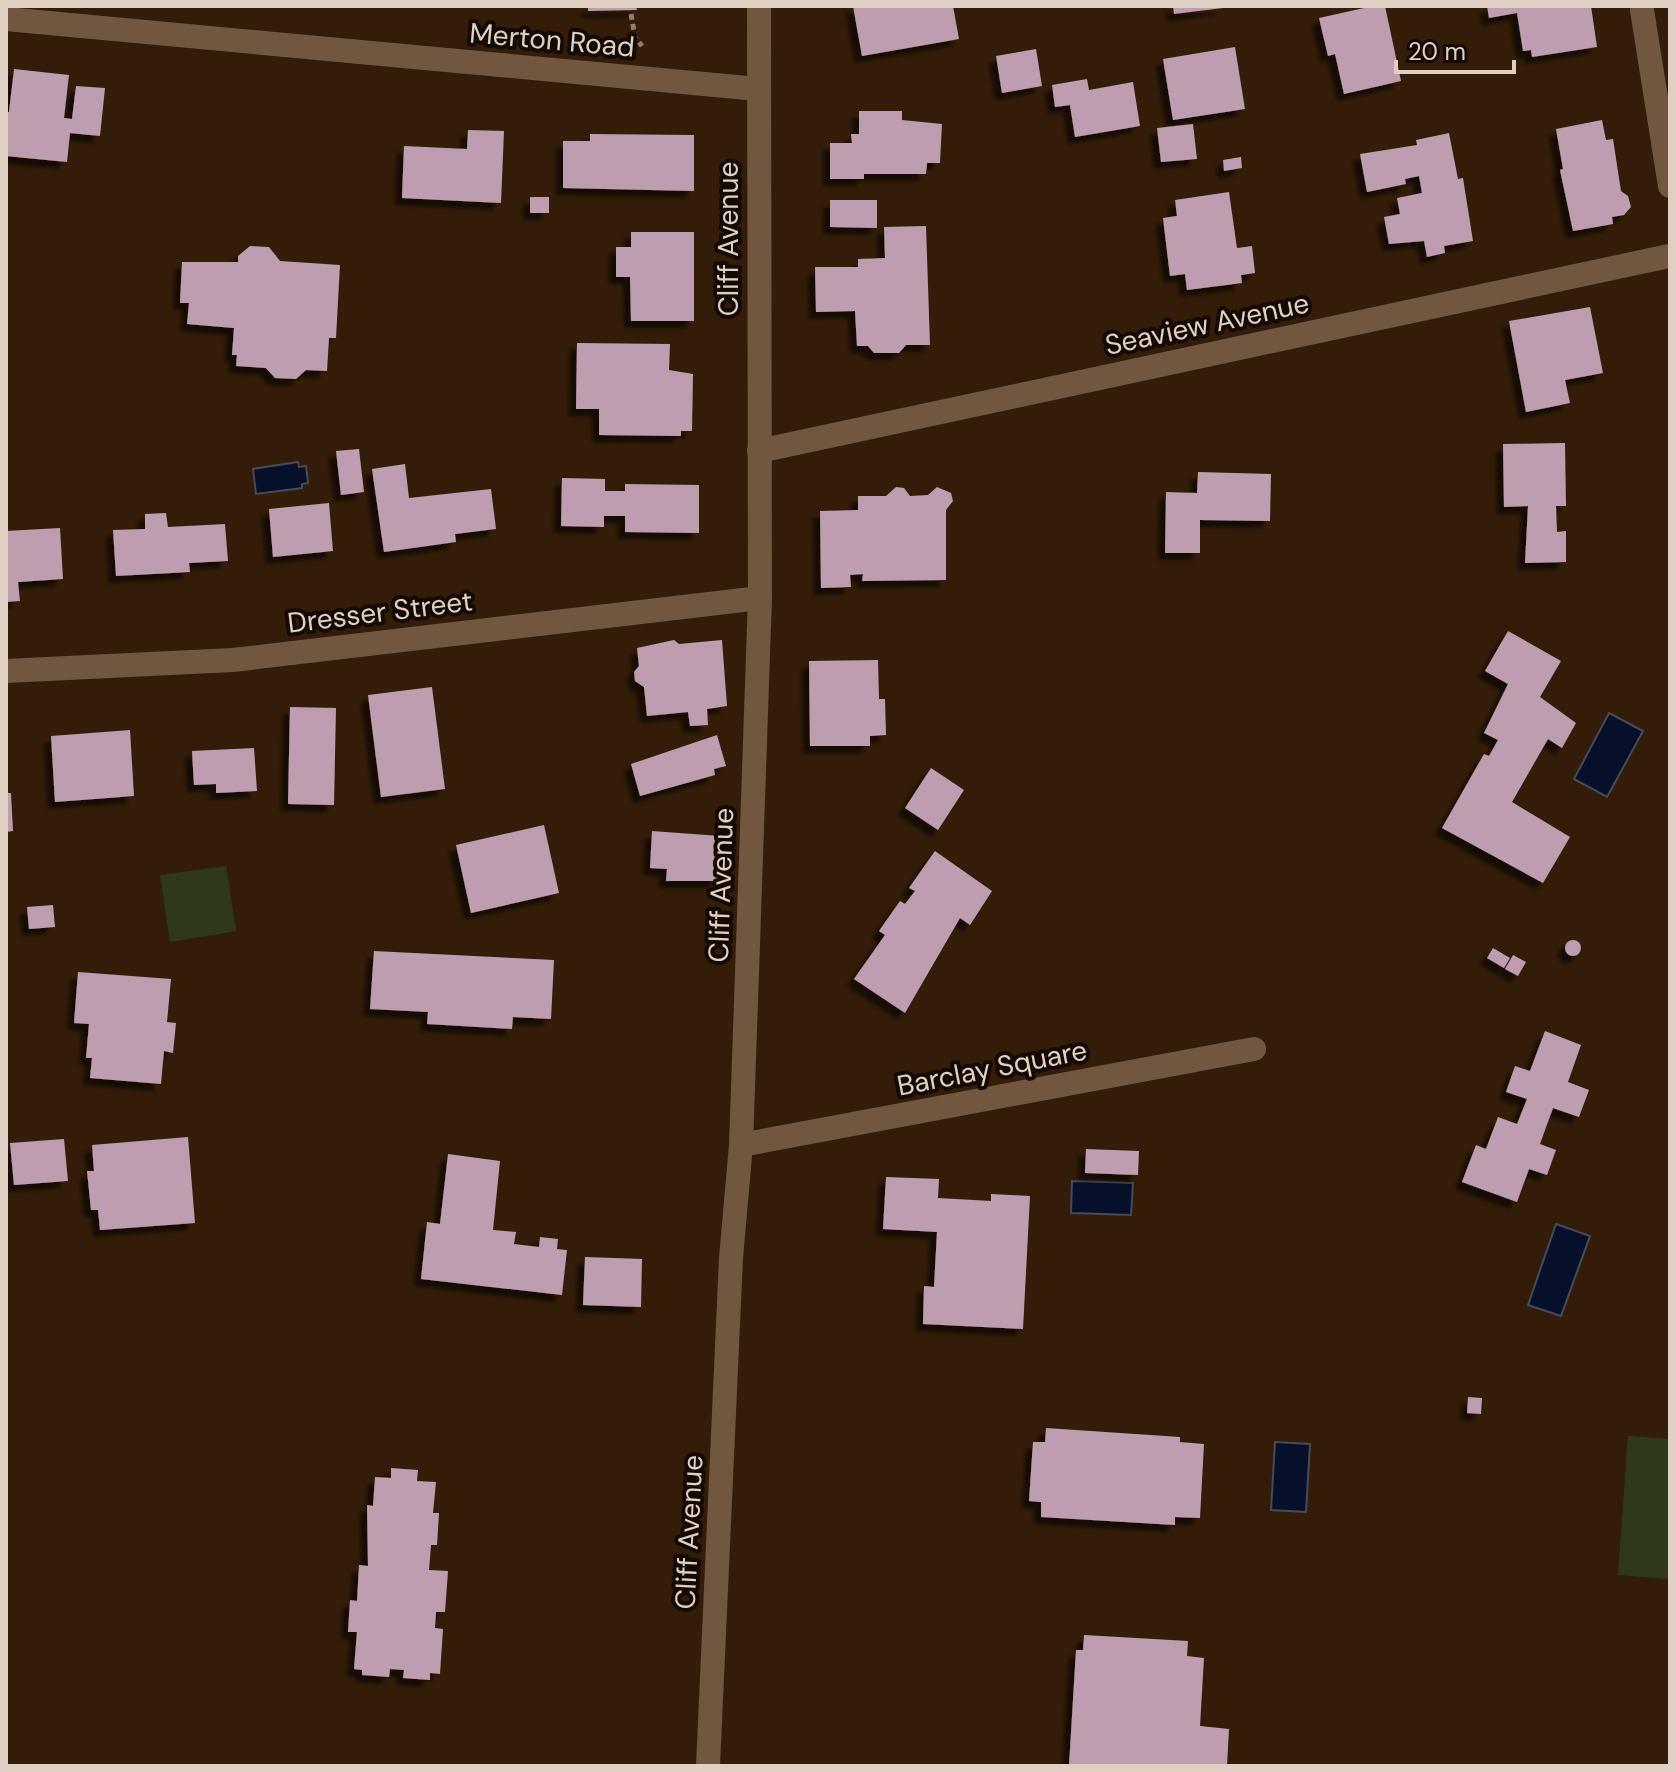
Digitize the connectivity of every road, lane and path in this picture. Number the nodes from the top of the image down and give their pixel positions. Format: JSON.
{"nodes":[{"id":1,"x":759,"y":6,"type":"edge"},
{"id":2,"x":1642,"y":10,"type":"dead end"},
{"id":3,"x":6,"y":19,"type":"edge"},
{"id":4,"x":758,"y":89,"type":"junction"},
{"id":5,"x":1670,"y":186,"type":"edge"},
{"id":6,"x":1670,"y":254,"type":"edge"},
{"id":7,"x":1670,"y":270,"type":"edge"},
{"id":8,"x":759,"y":451,"type":"junction"},
{"id":9,"x":760,"y":598,"type":"junction"},
{"id":10,"x":6,"y":671,"type":"edge"},
{"id":11,"x":1254,"y":1049,"type":"dead end"},
{"id":12,"x":741,"y":1145,"type":"junction"},
{"id":13,"x":708,"y":1766,"type":"edge"}],
"edges":[{"from":1,"to":4,"type":"street","name":"Cliff Avenue"},
{"from":2,"to":5,"type":"street"},
{"from":3,"to":4,"type":"street","name":"Merton Road"},
{"from":4,"to":8,"type":"street","name":"Cliff Avenue"},
{"from":6,"to":7,"type":"street","name":"Seaview Avenue"},
{"from":6,"to":8,"type":"street","name":"Seaview Avenue"},
{"from":8,"to":9,"type":"street","name":"Cliff Avenue"},
{"from":9,"to":10,"type":"street","name":"Dresser Street"},
{"from":9,"to":12,"type":"street","name":"Cliff Avenue"},
{"from":11,"to":12,"type":"street","name":"Barclay Square"},
{"from":12,"to":13,"type":"street","name":"Cliff Avenue"}]}
